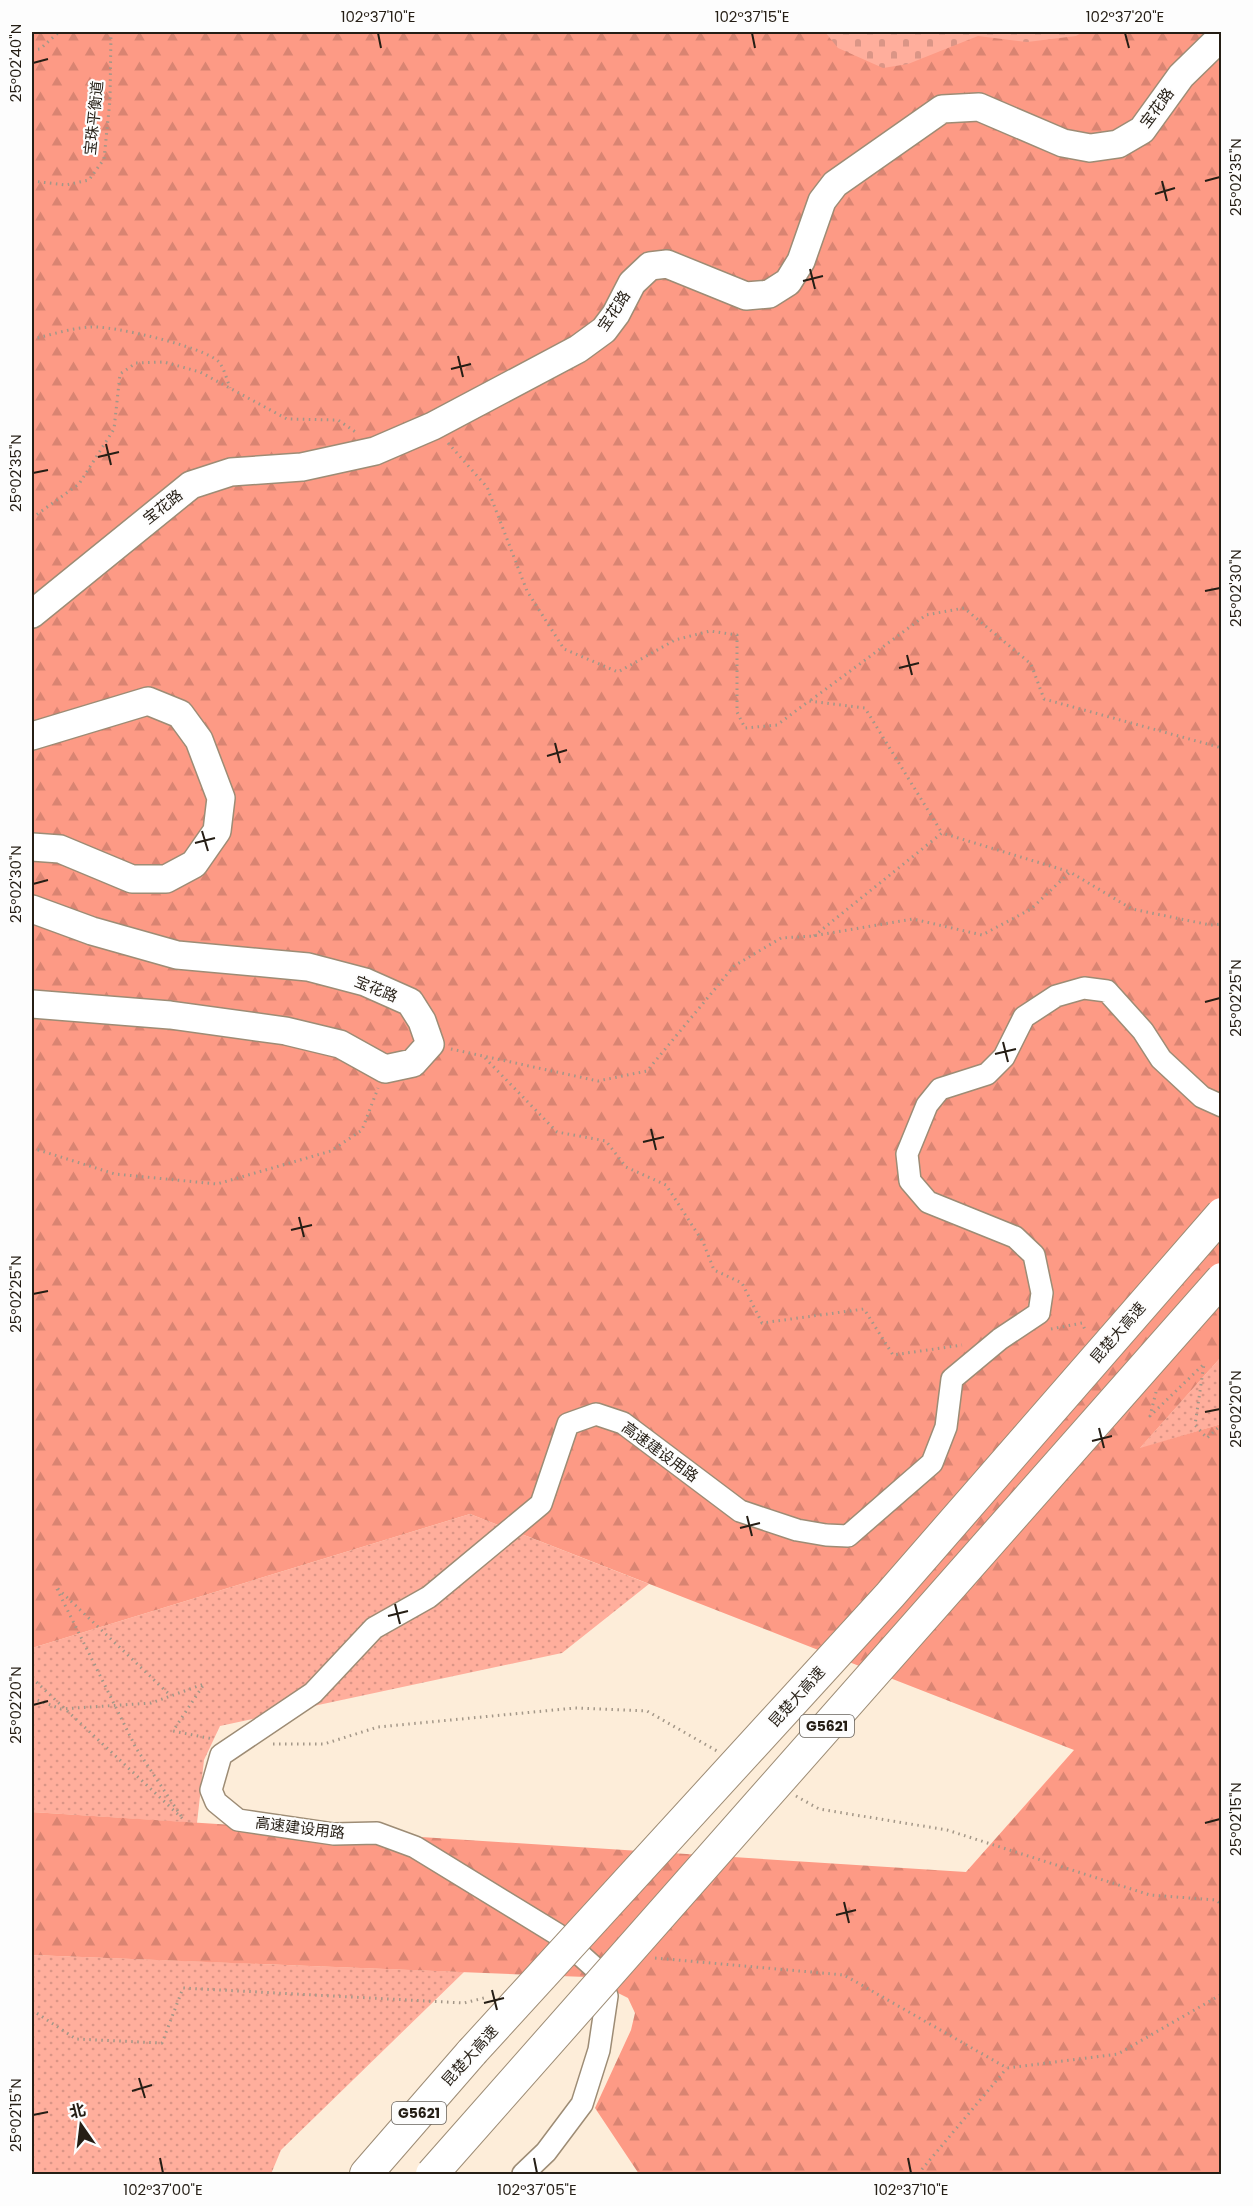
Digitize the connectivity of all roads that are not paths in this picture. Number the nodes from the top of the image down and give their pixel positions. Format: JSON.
{"nodes":[{"id":1,"x":1221,"y":36,"type":"edge"},
{"id":2,"x":32,"y":614,"type":"edge"},
{"id":3,"x":32,"y":736,"type":"edge"},
{"id":4,"x":32,"y":847,"type":"edge"},
{"id":5,"x":32,"y":909,"type":"edge"},
{"id":6,"x":32,"y":1004,"type":"edge"},
{"id":7,"x":1221,"y":1106,"type":"edge"},
{"id":8,"x":1221,"y":1214,"type":"edge"},
{"id":9,"x":1221,"y":1279,"type":"edge"},
{"id":10,"x":366,"y":2175,"type":"edge"},
{"id":11,"x":432,"y":2175,"type":"edge"},
{"id":12,"x":523,"y":2175,"type":"edge"}],
"edges":[{"from":1,"to":2,"type":"main road","name":"宝花路"},
{"from":3,"to":4,"type":"main road"},
{"from":5,"to":6,"type":"main road","name":"宝花路"},
{"from":7,"to":12,"type":"lane","name":"高速建设用路"},
{"from":8,"to":10,"type":"highway","name":"昆楚大高速","number":"G5621","bridge":true},
{"from":9,"to":11,"type":"highway","number":"G5621","bridge":true}]}
